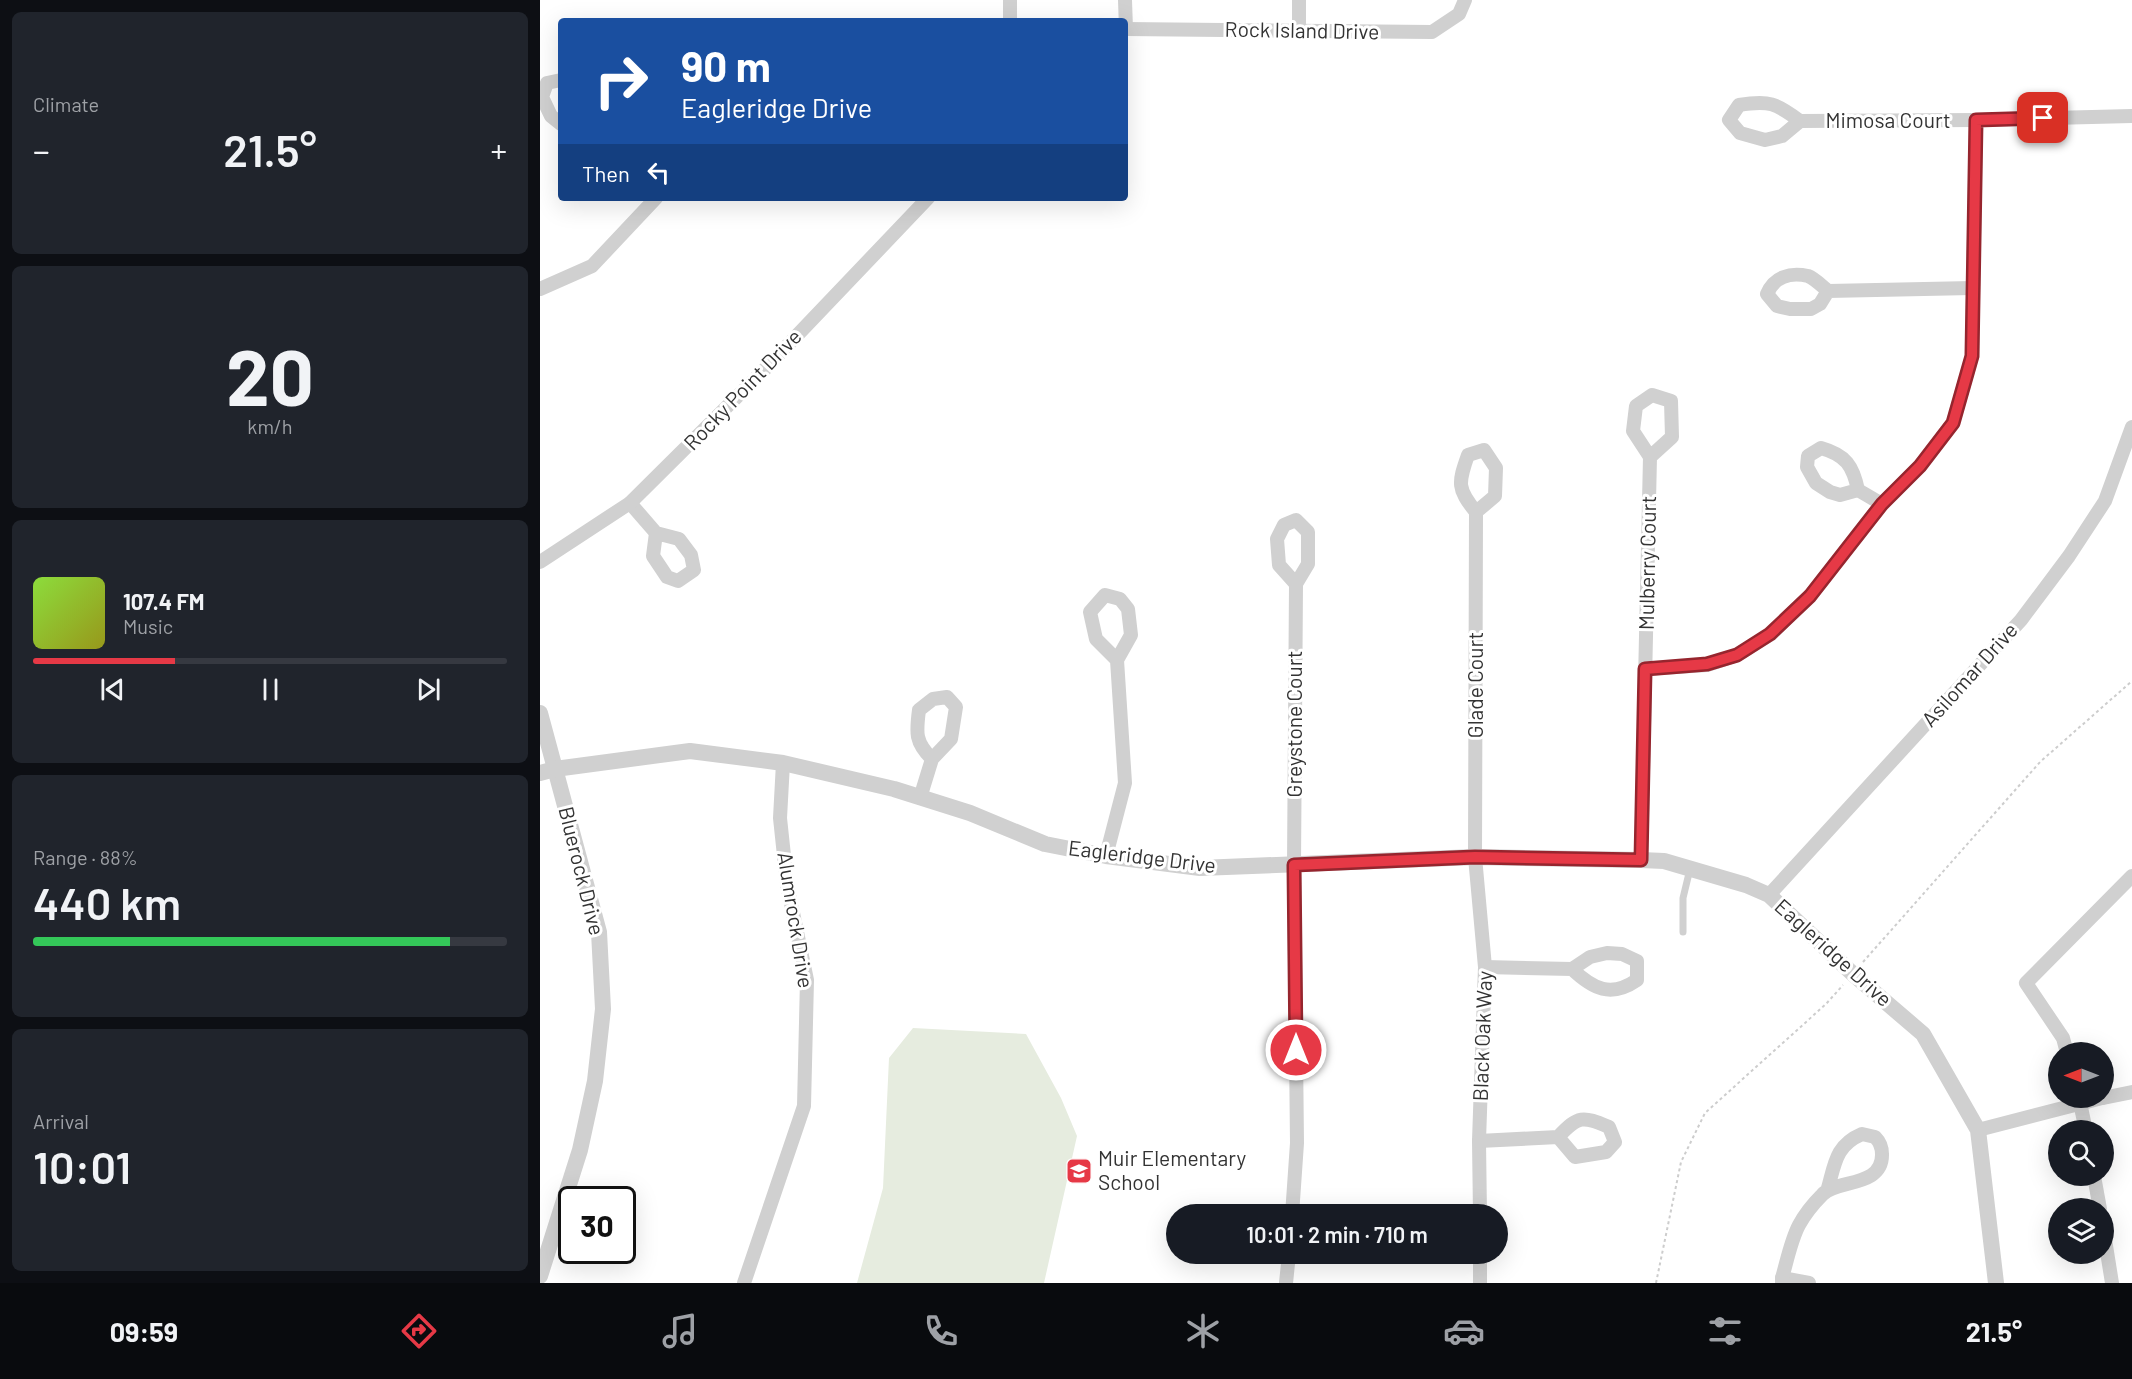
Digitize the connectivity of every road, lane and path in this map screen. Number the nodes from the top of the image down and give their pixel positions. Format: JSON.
{"nodes":[{"id":1,"x":1010,"y":0,"type":"edge"},
{"id":2,"x":1125,"y":0,"type":"edge"},
{"id":3,"x":1299,"y":0,"type":"edge"},
{"id":4,"x":1465,"y":0,"type":"edge"},
{"id":5,"x":1010,"y":18,"type":"edge"},
{"id":6,"x":1125,"y":18,"type":"edge"},
{"id":7,"x":1128,"y":29,"type":"edge"},
{"id":8,"x":1299,"y":30,"type":"junction"},
{"id":9,"x":558,"y":80,"type":"edge"},
{"id":10,"x":2132,"y":116,"type":"edge"},
{"id":11,"x":1976,"y":120,"type":"junction"},
{"id":12,"x":1800,"y":121,"type":"dead end"},
{"id":13,"x":558,"y":122,"type":"edge"},
{"id":14,"x":653,"y":201,"type":"edge"},
{"id":15,"x":925,"y":201,"type":"edge"},
{"id":16,"x":1972,"y":288,"type":"junction"},
{"id":17,"x":540,"y":289,"type":"edge"},
{"id":18,"x":1828,"y":291,"type":"dead end"},
{"id":19,"x":2132,"y":427,"type":"edge"},
{"id":20,"x":1650,"y":458,"type":"dead end"},
{"id":21,"x":1858,"y":490,"type":"dead end"},
{"id":22,"x":630,"y":503,"type":"junction"},
{"id":23,"x":1882,"y":504,"type":"junction"},
{"id":24,"x":1476,"y":513,"type":"dead end"},
{"id":25,"x":656,"y":533,"type":"dead end"},
{"id":26,"x":540,"y":562,"type":"edge"},
{"id":27,"x":1296,"y":584,"type":"dead end"},
{"id":28,"x":1117,"y":660,"type":"dead end"},
{"id":29,"x":1645,"y":669,"type":"junction"},
{"id":30,"x":540,"y":713,"type":"edge"},
{"id":31,"x":932,"y":759,"type":"dead end"},
{"id":32,"x":783,"y":763,"type":"junction"},
{"id":33,"x":548,"y":771,"type":"edge"},
{"id":34,"x":920,"y":798,"type":"junction"},
{"id":35,"x":1106,"y":856,"type":"junction"},
{"id":36,"x":1475,"y":857,"type":"junction"},
{"id":37,"x":1641,"y":860,"type":"junction"},
{"id":38,"x":1294,"y":865,"type":"junction"},
{"id":39,"x":1690,"y":869,"type":"junction"},
{"id":40,"x":2132,"y":876,"type":"edge"},
{"id":41,"x":1769,"y":895,"type":"junction"},
{"id":42,"x":1683,"y":932,"type":"dead end"},
{"id":43,"x":1485,"y":967,"type":"junction"},
{"id":44,"x":1572,"y":969,"type":"dead end"},
{"id":45,"x":2064,"y":1042,"type":"edge"},
{"id":46,"x":2132,"y":1092,"type":"edge"},
{"id":47,"x":2114,"y":1096,"type":"edge"},
{"id":48,"x":2054,"y":1108,"type":"edge"},
{"id":49,"x":1978,"y":1131,"type":"junction"},
{"id":50,"x":1558,"y":1137,"type":"dead end"},
{"id":51,"x":1479,"y":1141,"type":"junction"},
{"id":52,"x":1828,"y":1188,"type":"junction"},
{"id":53,"x":1293,"y":1204,"type":"edge"},
{"id":54,"x":1480,"y":1204,"type":"edge"},
{"id":55,"x":1288,"y":1264,"type":"edge"},
{"id":56,"x":1480,"y":1264,"type":"edge"},
{"id":57,"x":2109,"y":1264,"type":"edge"},
{"id":58,"x":540,"y":1276,"type":"edge"},
{"id":59,"x":1782,"y":1280,"type":"edge"},
{"id":60,"x":744,"y":1283,"type":"edge"},
{"id":61,"x":1286,"y":1283,"type":"edge"},
{"id":62,"x":1480,"y":1283,"type":"edge"},
{"id":63,"x":1809,"y":1283,"type":"edge"},
{"id":64,"x":1996,"y":1283,"type":"edge"},
{"id":65,"x":2112,"y":1283,"type":"edge"}],
"edges":[{"from":1,"to":5,"type":"street"},
{"from":2,"to":6,"type":"street"},
{"from":3,"to":8,"type":"street"},
{"from":4,"to":8,"type":"street","name":"Rock Island Drive"},
{"from":7,"to":8,"type":"street","name":"Rock Island Drive"},
{"from":9,"to":13,"type":"street"},
{"from":10,"to":11,"type":"street","name":"Mimosa Court"},
{"from":11,"to":12,"type":"street","name":"Mimosa Court"},
{"from":11,"to":16,"type":"street"},
{"from":14,"to":17,"type":"street"},
{"from":15,"to":22,"type":"street","name":"Rocky Point Drive"},
{"from":16,"to":18,"type":"street"},
{"from":16,"to":23,"type":"street"},
{"from":19,"to":41,"type":"street","name":"Asilomar Drive"},
{"from":20,"to":29,"type":"street","name":"Mulberry Court"},
{"from":21,"to":23,"type":"street"},
{"from":22,"to":25,"type":"street"},
{"from":22,"to":26,"type":"street","name":"Rocky Point Drive"},
{"from":23,"to":29,"type":"street"},
{"from":24,"to":36,"type":"street","name":"Glade Court"},
{"from":27,"to":38,"type":"street","name":"Greystone Court"},
{"from":28,"to":35,"type":"street"},
{"from":29,"to":37,"type":"street","name":"Mulberry Court"},
{"from":30,"to":33,"type":"street","name":"Bluerock Drive"},
{"from":31,"to":34,"type":"street"},
{"from":32,"to":33,"type":"street","name":"Eagleridge Drive"},
{"from":32,"to":34,"type":"street","name":"Eagleridge Drive"},
{"from":32,"to":60,"type":"street","name":"Alumrock Drive"},
{"from":33,"to":58,"type":"street","name":"Bluerock Drive"},
{"from":34,"to":35,"type":"street","name":"Eagleridge Drive"},
{"from":35,"to":38,"type":"street","name":"Eagleridge Drive"},
{"from":36,"to":37,"type":"street","name":"Eagleridge Drive"},
{"from":36,"to":38,"type":"street","name":"Eagleridge Drive"},
{"from":36,"to":43,"type":"street","name":"Black Oak Way"},
{"from":37,"to":39,"type":"street","name":"Eagleridge Drive"},
{"from":38,"to":53,"type":"street","name":"Greystone Court"},
{"from":39,"to":41,"type":"street","name":"Eagleridge Drive"},
{"from":39,"to":42,"type":"lane"},
{"from":40,"to":45,"type":"street"},
{"from":41,"to":49,"type":"street","name":"Eagleridge Drive"},
{"from":43,"to":44,"type":"street"},
{"from":43,"to":51,"type":"street","name":"Black Oak Way"},
{"from":46,"to":47,"type":"street"},
{"from":48,"to":49,"type":"street"},
{"from":49,"to":64,"type":"street","name":"Eagleridge Drive"},
{"from":50,"to":51,"type":"street"},
{"from":51,"to":54,"type":"street","name":"Black Oak Way"},
{"from":52,"to":52,"type":"street"},
{"from":52,"to":59,"type":"street"},
{"from":55,"to":61,"type":"street"},
{"from":56,"to":62,"type":"street"},
{"from":57,"to":65,"type":"street"},
{"from":59,"to":63,"type":"street"}]}
